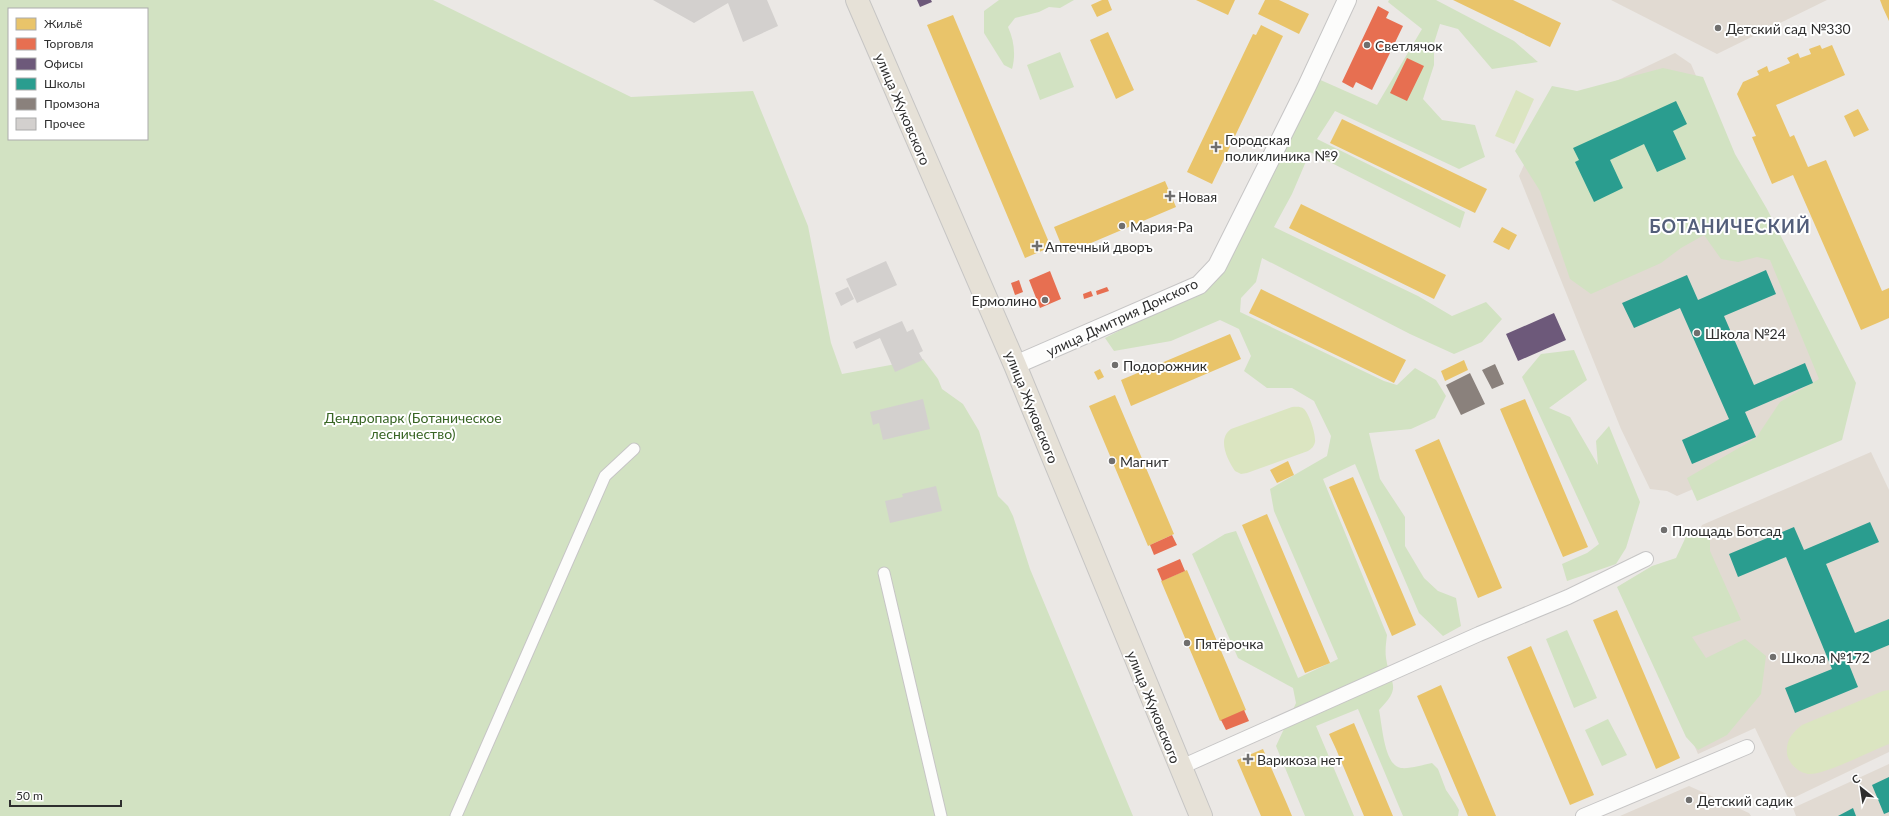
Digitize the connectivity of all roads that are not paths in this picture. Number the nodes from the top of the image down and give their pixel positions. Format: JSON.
{"nodes":[{"id":1,"x":857,"y":0,"type":"edge"},
{"id":2,"x":1347,"y":0,"type":"edge"},
{"id":3,"x":1015,"y":365,"type":"junction"},
{"id":4,"x":634,"y":450,"type":"dead end"},
{"id":5,"x":1646,"y":559,"type":"dead end"},
{"id":6,"x":884,"y":573,"type":"dead end"},
{"id":7,"x":1747,"y":747,"type":"dead end"},
{"id":8,"x":1179,"y":768,"type":"junction"},
{"id":9,"x":456,"y":816,"type":"edge"},
{"id":10,"x":941,"y":816,"type":"edge"},
{"id":11,"x":1201,"y":816,"type":"edge"},
{"id":12,"x":1583,"y":816,"type":"edge"}],
"edges":[{"from":1,"to":3,"type":"main road","name":"улица Жуковского"},
{"from":2,"to":3,"type":"street","name":"улица Дмитрия Донского"},
{"from":3,"to":8,"type":"main road","name":"улица Жуковского"},
{"from":4,"to":9,"type":"street"},
{"from":5,"to":8,"type":"street"},
{"from":6,"to":10,"type":"street"},
{"from":7,"to":12,"type":"street"},
{"from":8,"to":11,"type":"main road","name":"улица Жуковского"}]}
